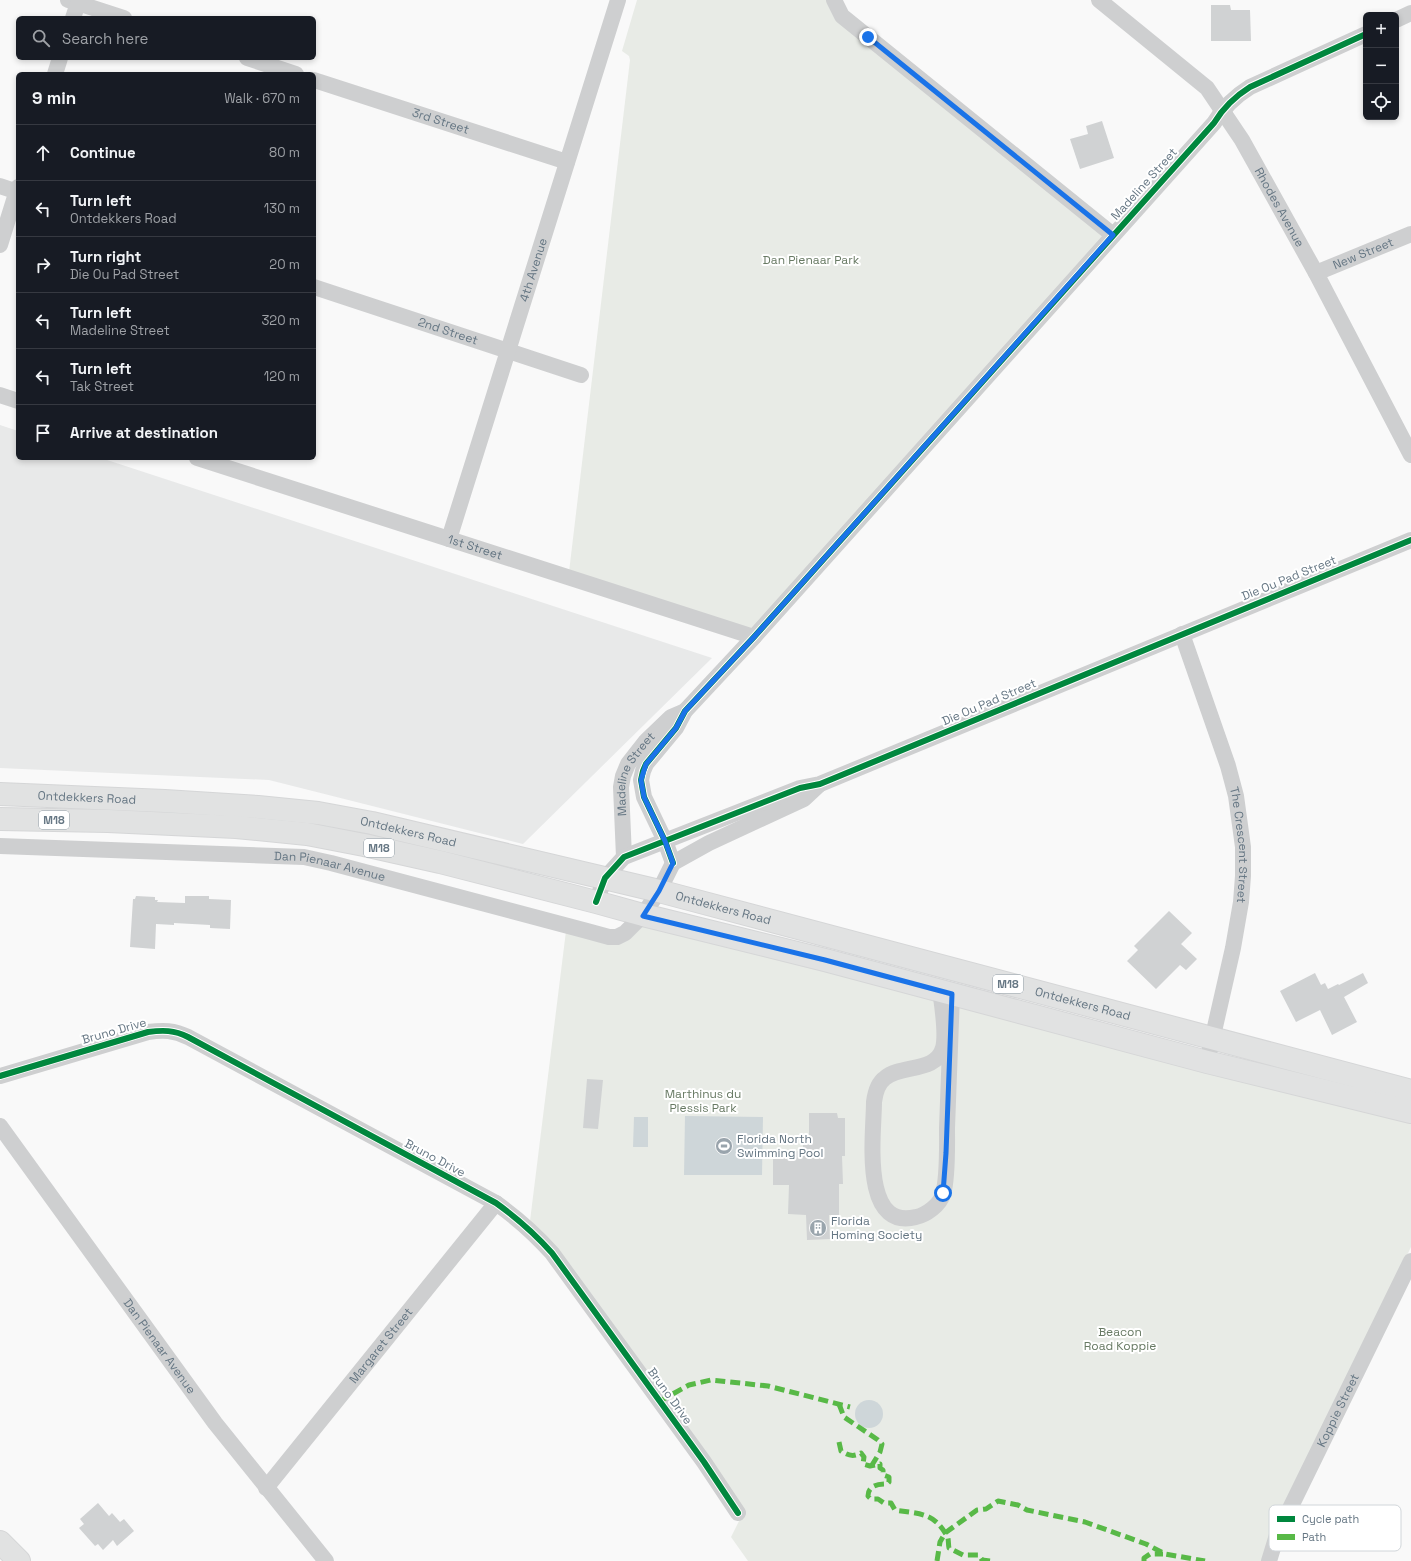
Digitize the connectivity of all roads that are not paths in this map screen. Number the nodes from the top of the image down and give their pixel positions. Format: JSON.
{"nodes":[{"id":1,"x":618,"y":0,"type":"edge"},
{"id":2,"x":834,"y":0,"type":"edge"},
{"id":3,"x":1099,"y":0,"type":"edge"},
{"id":4,"x":74,"y":5,"type":"edge"},
{"id":5,"x":1411,"y":13,"type":"edge"},
{"id":6,"x":116,"y":16,"type":"edge"},
{"id":7,"x":1399,"y":19,"type":"edge"},
{"id":8,"x":1363,"y":35,"type":"edge"},
{"id":9,"x":59,"y":60,"type":"edge"},
{"id":10,"x":253,"y":60,"type":"edge"},
{"id":11,"x":56,"y":72,"type":"edge"},
{"id":12,"x":290,"y":72,"type":"edge"},
{"id":13,"x":316,"y":81,"type":"edge"},
{"id":14,"x":1222,"y":110,"type":"junction"},
{"id":15,"x":567,"y":162,"type":"junction"},
{"id":16,"x":0,"y":186,"type":"edge"},
{"id":17,"x":16,"y":190,"type":"edge"},
{"id":18,"x":16,"y":196,"type":"edge"},
{"id":19,"x":1411,"y":234,"type":"edge"},
{"id":20,"x":1113,"y":235,"type":"junction"},
{"id":21,"x":0,"y":244,"type":"edge"},
{"id":22,"x":1316,"y":273,"type":"junction"},
{"id":23,"x":316,"y":288,"type":"edge"},
{"id":24,"x":508,"y":350,"type":"junction"},
{"id":25,"x":581,"y":375,"type":"dead end"},
{"id":26,"x":0,"y":395,"type":"edge"},
{"id":27,"x":16,"y":400,"type":"edge"},
{"id":28,"x":1411,"y":455,"type":"edge"},
{"id":29,"x":202,"y":460,"type":"edge"},
{"id":30,"x":450,"y":539,"type":"junction"},
{"id":31,"x":1411,"y":540,"type":"edge"},
{"id":32,"x":1182,"y":634,"type":"junction"},
{"id":33,"x":754,"y":637,"type":"junction"},
{"id":34,"x":685,"y":711,"type":"junction"},
{"id":35,"x":820,"y":784,"type":"junction"},
{"id":36,"x":0,"y":794,"type":"edge"},
{"id":37,"x":0,"y":818,"type":"edge"},
{"id":38,"x":665,"y":841,"type":"junction"},
{"id":39,"x":0,"y":846,"type":"edge"},
{"id":40,"x":624,"y":857,"type":"junction"},
{"id":41,"x":673,"y":863,"type":"junction"},
{"id":42,"x":605,"y":878,"type":"junction"},
{"id":43,"x":659,"y":891,"type":"junction"},
{"id":44,"x":596,"y":902,"type":"junction"},
{"id":45,"x":643,"y":916,"type":"junction"},
{"id":46,"x":946,"y":992,"type":"junction"},
{"id":47,"x":1212,"y":1038,"type":"junction"},
{"id":48,"x":1207,"y":1062,"type":"junction"},
{"id":49,"x":0,"y":1076,"type":"edge"},
{"id":50,"x":1411,"y":1091,"type":"edge"},
{"id":51,"x":1411,"y":1112,"type":"edge"},
{"id":52,"x":0,"y":1126,"type":"edge"},
{"id":53,"x":496,"y":1203,"type":"junction"},
{"id":54,"x":1411,"y":1261,"type":"edge"},
{"id":55,"x":266,"y":1488,"type":"junction"},
{"id":56,"x":1292,"y":1505,"type":"edge"},
{"id":57,"x":738,"y":1513,"type":"dead end"},
{"id":58,"x":0,"y":1542,"type":"edge"},
{"id":59,"x":1272,"y":1551,"type":"edge"},
{"id":60,"x":19,"y":1561,"type":"edge"},
{"id":61,"x":326,"y":1561,"type":"edge"},
{"id":62,"x":1269,"y":1561,"type":"edge"}],
"edges":[{"from":1,"to":15,"type":"street","name":"4th Avenue"},
{"from":2,"to":20,"type":"street"},
{"from":3,"to":14,"type":"street","name":"Rhodes Avenue"},
{"from":4,"to":6,"type":"street"},
{"from":5,"to":7,"type":"street"},
{"from":8,"to":14,"type":"street","name":"Madeline Street"},
{"from":9,"to":11,"type":"street"},
{"from":10,"to":12,"type":"street"},
{"from":13,"to":15,"type":"street","name":"3rd Street"},
{"from":14,"to":20,"type":"street","name":"Madeline Street"},
{"from":14,"to":22,"type":"street","name":"Rhodes Avenue"},
{"from":15,"to":24,"type":"street","name":"4th Avenue"},
{"from":16,"to":17,"type":"street"},
{"from":18,"to":21,"type":"street"},
{"from":19,"to":22,"type":"street","name":"New Street"},
{"from":20,"to":33,"type":"street","name":"Madeline Street"},
{"from":22,"to":28,"type":"street","name":"Rhodes Avenue"},
{"from":23,"to":24,"type":"street","name":"2nd Street"},
{"from":24,"to":25,"type":"street","name":"2nd Street"},
{"from":24,"to":30,"type":"street","name":"4th Avenue"},
{"from":26,"to":27,"type":"street"},
{"from":29,"to":30,"type":"street","name":"1st Street"},
{"from":30,"to":33,"type":"street","name":"1st Street"},
{"from":31,"to":32,"type":"street","name":"Die Ou Pad Street"},
{"from":32,"to":35,"type":"street","name":"Die Ou Pad Street"},
{"from":32,"to":47,"type":"street","name":"The Crescent Street"},
{"from":33,"to":34,"type":"street","name":"Madeline Street"},
{"from":34,"to":38,"type":"street","name":"Madeline Street"},
{"from":34,"to":40,"type":"street","name":"Madeline Street"},
{"from":35,"to":38,"type":"street","name":"Die Ou Pad Street"},
{"from":35,"to":41,"type":"street","name":"Die Ou Pad Street"},
{"from":36,"to":42,"type":"main road","name":"Ontdekkers Road","number":"M18"},
{"from":37,"to":44,"type":"main road","name":"Ontdekkers Road","number":"M18"},
{"from":38,"to":40,"type":"street","name":"Die Ou Pad Street"},
{"from":38,"to":41,"type":"street","name":"Madeline Street"},
{"from":39,"to":45,"type":"street","name":"Dan Pienaar Avenue"},
{"from":40,"to":42,"type":"street","name":"Die Ou Pad Street"},
{"from":41,"to":43,"type":"street"},
{"from":42,"to":43,"type":"main road","name":"Ontdekkers Road","number":"M18"},
{"from":42,"to":44,"type":"street","name":"Die Ou Pad Street"},
{"from":43,"to":45,"type":"street"},
{"from":43,"to":47,"type":"main road","name":"Ontdekkers Road","number":"M18"},
{"from":44,"to":45,"type":"main road","name":"Ontdekkers Road","number":"M18"},
{"from":45,"to":46,"type":"main road","name":"Ontdekkers Road","number":"M18"},
{"from":46,"to":46,"type":"street"},
{"from":46,"to":48,"type":"main road","name":"Ontdekkers Road","number":"M18"},
{"from":47,"to":48,"type":"street","name":"The Crescent Street"},
{"from":47,"to":50,"type":"main road","name":"Ontdekkers Road","number":"M18"},
{"from":48,"to":51,"type":"main road","name":"Ontdekkers Road","number":"M18"},
{"from":49,"to":53,"type":"street","name":"Bruno Drive"},
{"from":52,"to":55,"type":"street","name":"Dan Pienaar Avenue"},
{"from":53,"to":55,"type":"street","name":"Margaret Street"},
{"from":53,"to":57,"type":"street","name":"Bruno Drive"},
{"from":54,"to":56,"type":"street","name":"Koppie Street"},
{"from":55,"to":61,"type":"street","name":"Dan Pienaar Avenue"},
{"from":58,"to":60,"type":"main road"},
{"from":59,"to":62,"type":"street","name":"Koppie Street"}]}
